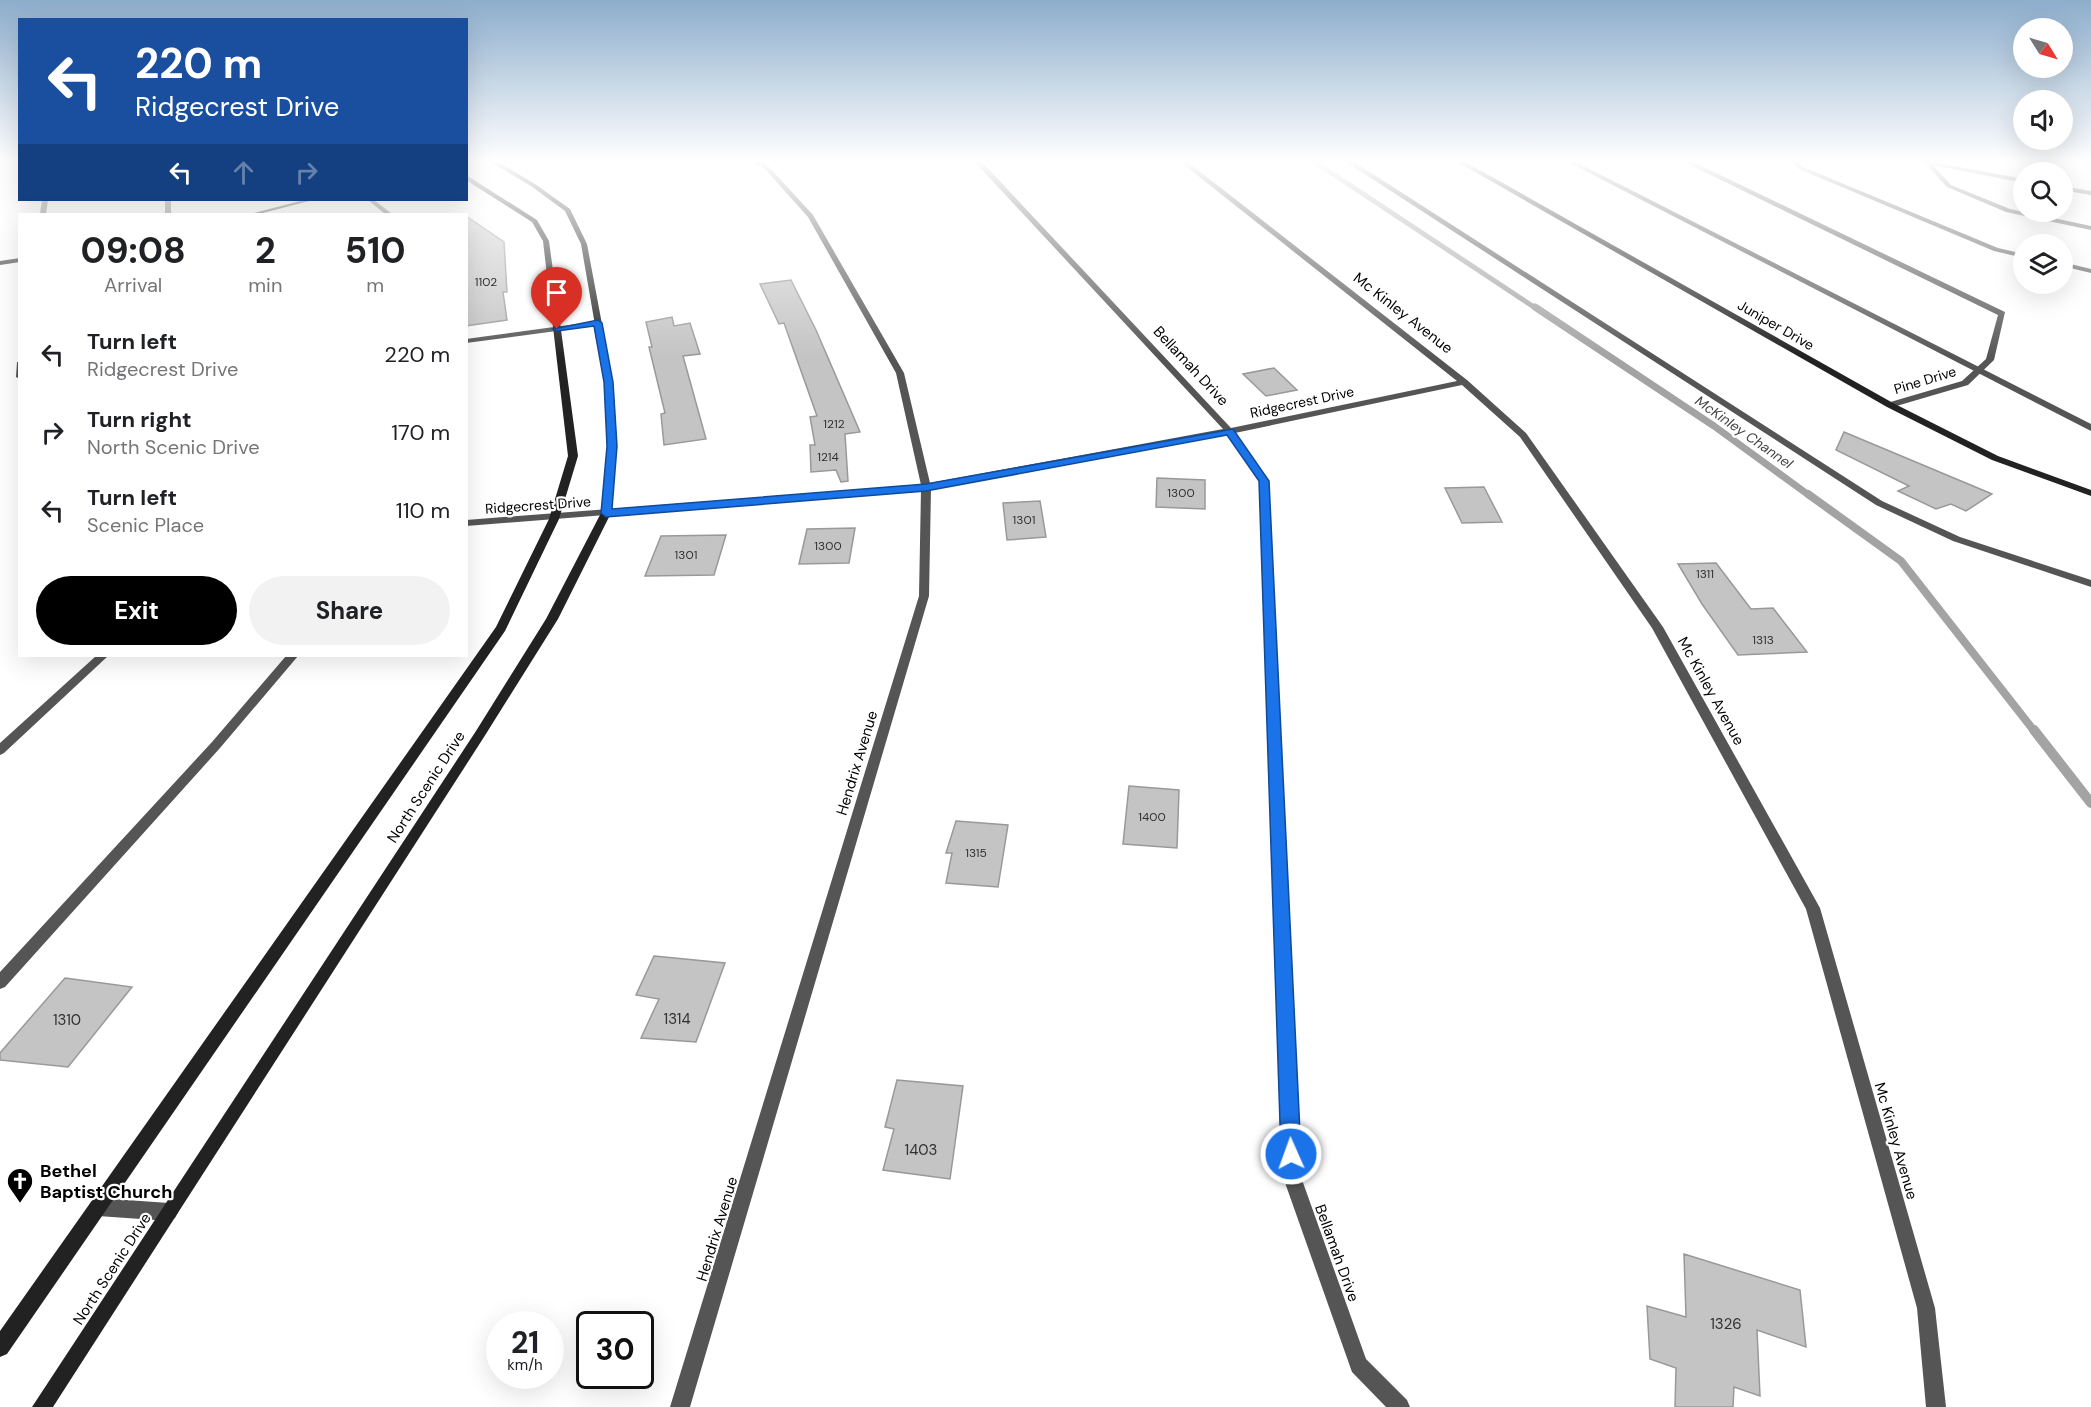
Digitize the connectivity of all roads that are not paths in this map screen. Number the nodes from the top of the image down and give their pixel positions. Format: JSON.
{"nodes":[{"id":1,"x":538,"y":226,"type":"edge"},
{"id":2,"x":575,"y":226,"type":"edge"},
{"id":3,"x":816,"y":226,"type":"edge"},
{"id":4,"x":1037,"y":226,"type":"edge"},
{"id":5,"x":1265,"y":226,"type":"edge"},
{"id":6,"x":1449,"y":226,"type":"edge"},
{"id":7,"x":1573,"y":226,"type":"edge"},
{"id":8,"x":1695,"y":226,"type":"edge"},
{"id":9,"x":1819,"y":226,"type":"edge"},
{"id":10,"x":1937,"y":226,"type":"edge"},
{"id":11,"x":2013,"y":254,"type":"edge"},
{"id":12,"x":18,"y":260,"type":"edge"},
{"id":13,"x":0,"y":263,"type":"edge"},
{"id":14,"x":2073,"y":267,"type":"edge"},
{"id":15,"x":2091,"y":271,"type":"edge"},
{"id":16,"x":598,"y":323,"type":"junction"},
{"id":17,"x":557,"y":329,"type":"junction"},
{"id":18,"x":468,"y":341,"type":"edge"},
{"id":19,"x":1978,"y":371,"type":"junction"},
{"id":20,"x":1464,"y":382,"type":"junction"},
{"id":21,"x":1890,"y":405,"type":"junction"},
{"id":22,"x":2091,"y":428,"type":"edge"},
{"id":23,"x":1229,"y":431,"type":"junction"},
{"id":24,"x":926,"y":487,"type":"junction"},
{"id":25,"x":2091,"y":493,"type":"edge"},
{"id":26,"x":606,"y":513,"type":"junction"},
{"id":27,"x":554,"y":519,"type":"junction"},
{"id":28,"x":468,"y":524,"type":"edge"},
{"id":29,"x":2091,"y":584,"type":"edge"},
{"id":30,"x":101,"y":657,"type":"edge"},
{"id":31,"x":291,"y":657,"type":"edge"},
{"id":32,"x":0,"y":750,"type":"edge"},
{"id":33,"x":0,"y":982,"type":"edge"},
{"id":34,"x":98,"y":1207,"type":"junction"},
{"id":35,"x":169,"y":1212,"type":"junction"},
{"id":36,"x":0,"y":1347,"type":"edge"},
{"id":37,"x":42,"y":1407,"type":"edge"},
{"id":38,"x":680,"y":1407,"type":"edge"},
{"id":39,"x":1400,"y":1407,"type":"edge"},
{"id":40,"x":1936,"y":1407,"type":"edge"}],
"edges":[{"from":1,"to":17,"type":"main road","name":"North Scenic Drive"},
{"from":2,"to":16,"type":"main road","name":"North Scenic Drive"},
{"from":3,"to":24,"type":"street","name":"Hendrix Avenue"},
{"from":4,"to":23,"type":"street","name":"Bellamah Drive"},
{"from":5,"to":20,"type":"street","name":"Mc Kinley Avenue"},
{"from":6,"to":29,"type":"street"},
{"from":7,"to":21,"type":"main road","name":"Juniper Drive"},
{"from":8,"to":19,"type":"street"},
{"from":9,"to":19,"type":"street","name":"Pine Drive"},
{"from":10,"to":11,"type":"street"},
{"from":12,"to":13,"type":"main road"},
{"from":14,"to":15,"type":"street"},
{"from":16,"to":17,"type":"street"},
{"from":16,"to":26,"type":"main road","name":"North Scenic Drive"},
{"from":17,"to":18,"type":"street"},
{"from":17,"to":27,"type":"main road","name":"North Scenic Drive"},
{"from":19,"to":21,"type":"street","name":"Pine Drive"},
{"from":19,"to":22,"type":"street"},
{"from":20,"to":23,"type":"street","name":"Ridgecrest Drive"},
{"from":20,"to":40,"type":"street","name":"Mc Kinley Avenue"},
{"from":21,"to":25,"type":"main road","name":"Juniper Drive"},
{"from":23,"to":24,"type":"street","name":"Ridgecrest Drive"},
{"from":23,"to":39,"type":"street","name":"Bellamah Drive"},
{"from":24,"to":26,"type":"street","name":"Ridgecrest Drive"},
{"from":24,"to":38,"type":"street","name":"Hendrix Avenue"},
{"from":26,"to":27,"type":"street","name":"Ridgecrest Drive"},
{"from":26,"to":35,"type":"main road","name":"North Scenic Drive"},
{"from":27,"to":28,"type":"street","name":"Ridgecrest Drive"},
{"from":27,"to":34,"type":"main road","name":"North Scenic Drive"},
{"from":30,"to":32,"type":"street"},
{"from":31,"to":33,"type":"street"},
{"from":34,"to":35,"type":"street"},
{"from":34,"to":36,"type":"main road","name":"North Scenic Drive"},
{"from":35,"to":37,"type":"main road","name":"North Scenic Drive"}]}
